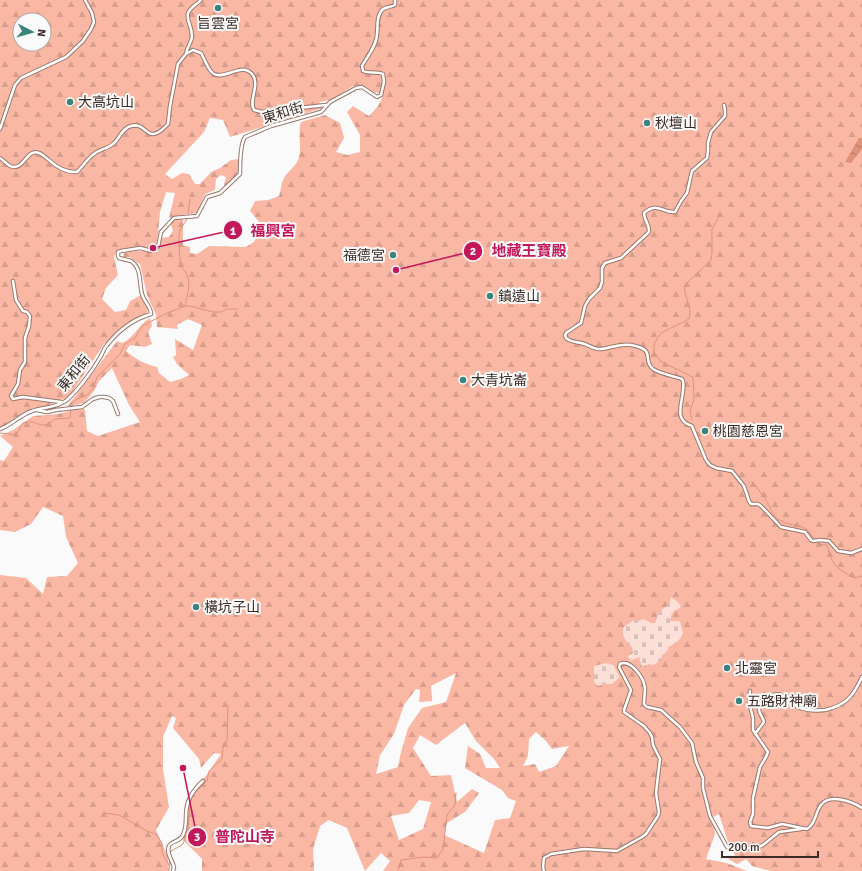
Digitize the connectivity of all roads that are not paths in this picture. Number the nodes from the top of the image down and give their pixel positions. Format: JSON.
{"nodes":[{"id":1,"x":85,"y":0,"type":"edge"},
{"id":2,"x":201,"y":0,"type":"edge"},
{"id":3,"x":395,"y":0,"type":"edge"},
{"id":4,"x":186,"y":54,"type":"junction"},
{"id":5,"x":326,"y":105,"type":"junction"},
{"id":6,"x":724,"y":105,"type":"dead end"},
{"id":7,"x":0,"y":129,"type":"edge"},
{"id":8,"x":0,"y":158,"type":"edge"},
{"id":9,"x":13,"y":281,"type":"dead end"},
{"id":10,"x":63,"y":402,"type":"junction"},
{"id":11,"x":36,"y":410,"type":"junction"},
{"id":12,"x":118,"y":414,"type":"dead end"},
{"id":13,"x":0,"y":429,"type":"edge"},
{"id":14,"x":862,"y":549,"type":"edge"},
{"id":15,"x":862,"y":677,"type":"edge"},
{"id":16,"x":750,"y":691,"type":"dead end"},
{"id":17,"x":755,"y":734,"type":"junction"},
{"id":18,"x":203,"y":781,"type":"dead end"},
{"id":19,"x":862,"y":808,"type":"edge"},
{"id":20,"x":801,"y":829,"type":"junction"},
{"id":21,"x":173,"y":871,"type":"edge"},
{"id":22,"x":544,"y":871,"type":"edge"}],
"edges":[{"from":1,"to":7,"type":"street"},
{"from":2,"to":4,"type":"street"},
{"from":3,"to":5,"type":"street"},
{"from":4,"to":5,"type":"street","name":"東和街"},
{"from":4,"to":8,"type":"street"},
{"from":5,"to":10,"type":"street","name":"東和街"},
{"from":6,"to":14,"type":"street"},
{"from":9,"to":10,"type":"street"},
{"from":10,"to":11,"type":"street","name":"東和街"},
{"from":11,"to":12,"type":"street"},
{"from":11,"to":13,"type":"street","name":"東和街"},
{"from":15,"to":17,"type":"street"},
{"from":16,"to":17,"type":"street"},
{"from":17,"to":20,"type":"street"},
{"from":18,"to":21,"type":"street"},
{"from":19,"to":20,"type":"street"},
{"from":20,"to":22,"type":"street"}]}
